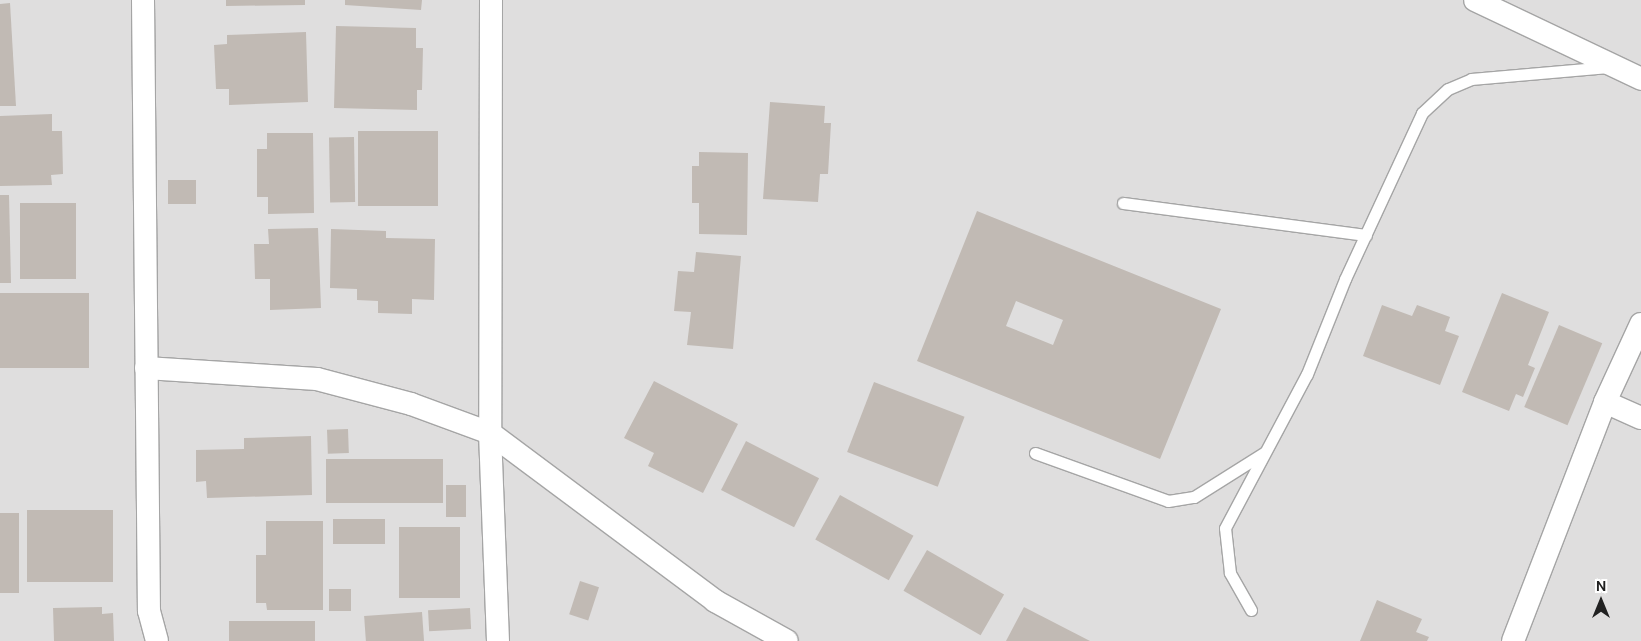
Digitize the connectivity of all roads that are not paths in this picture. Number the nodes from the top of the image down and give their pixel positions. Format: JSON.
{"nodes":[{"id":1,"x":143,"y":0,"type":"edge"},
{"id":2,"x":491,"y":0,"type":"edge"},
{"id":3,"x":1475,"y":0,"type":"edge"},
{"id":4,"x":1615,"y":66,"type":"junction"},
{"id":5,"x":1641,"y":79,"type":"edge"},
{"id":6,"x":1123,"y":203,"type":"dead end"},
{"id":7,"x":1366,"y":235,"type":"junction"},
{"id":8,"x":1641,"y":324,"type":"edge"},
{"id":9,"x":146,"y":368,"type":"junction"},
{"id":10,"x":1605,"y":402,"type":"junction"},
{"id":11,"x":1641,"y":418,"type":"edge"},
{"id":12,"x":490,"y":433,"type":"junction"},
{"id":13,"x":1035,"y":452,"type":"dead end"},
{"id":14,"x":1266,"y":452,"type":"junction"},
{"id":15,"x":1250,"y":610,"type":"dead end"},
{"id":16,"x":157,"y":641,"type":"edge"},
{"id":17,"x":498,"y":641,"type":"edge"},
{"id":18,"x":787,"y":641,"type":"edge"},
{"id":19,"x":1512,"y":641,"type":"edge"}],
"edges":[{"from":1,"to":9,"type":"street"},
{"from":2,"to":12,"type":"street"},
{"from":3,"to":4,"type":"street"},
{"from":4,"to":5,"type":"street"},
{"from":4,"to":7,"type":"lane"},
{"from":6,"to":7,"type":"lane"},
{"from":7,"to":14,"type":"lane"},
{"from":8,"to":10,"type":"street"},
{"from":9,"to":12,"type":"street"},
{"from":9,"to":16,"type":"street"},
{"from":10,"to":11,"type":"street"},
{"from":10,"to":19,"type":"street"},
{"from":12,"to":17,"type":"street"},
{"from":12,"to":18,"type":"street"},
{"from":13,"to":14,"type":"lane"},
{"from":14,"to":15,"type":"lane"}]}
